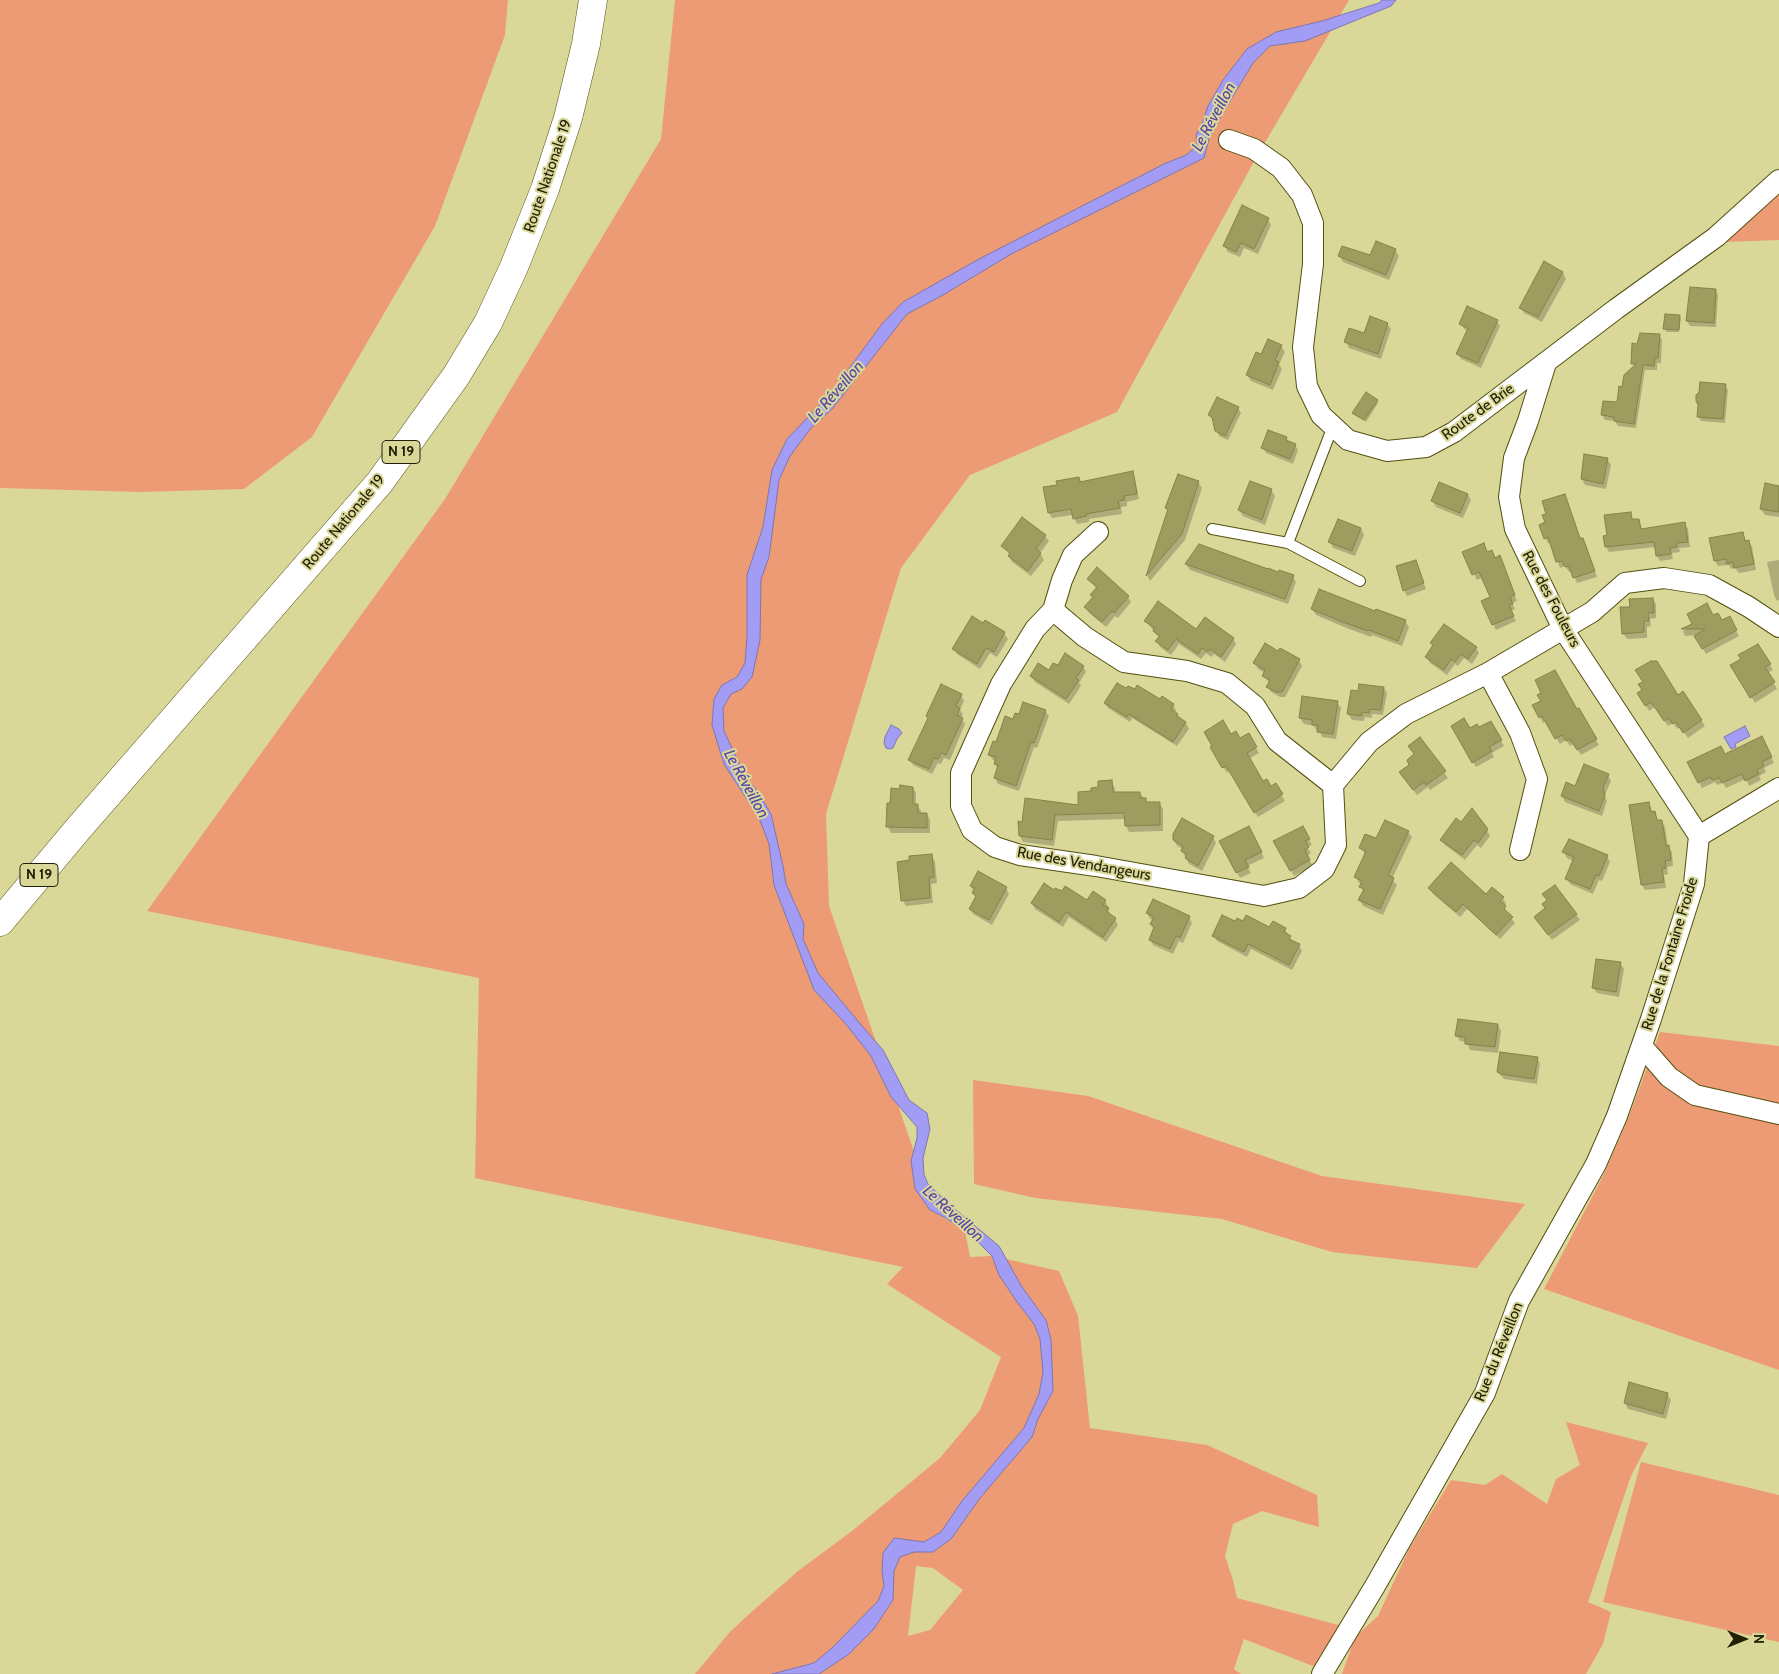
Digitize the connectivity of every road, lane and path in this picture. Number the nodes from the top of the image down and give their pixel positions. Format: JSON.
{"nodes":[{"id":1,"x":593,"y":0,"type":"edge"},
{"id":2,"x":1229,"y":140,"type":"dead end"},
{"id":3,"x":1779,"y":180,"type":"edge"},
{"id":4,"x":1546,"y":363,"type":"junction"},
{"id":5,"x":1333,"y":426,"type":"junction"},
{"id":6,"x":1212,"y":530,"type":"dead end"},
{"id":7,"x":1098,"y":532,"type":"dead end"},
{"id":8,"x":1288,"y":543,"type":"junction"},
{"id":9,"x":1360,"y":581,"type":"dead end"},
{"id":10,"x":1053,"y":610,"type":"junction"},
{"id":11,"x":1779,"y":627,"type":"edge"},
{"id":12,"x":1563,"y":629,"type":"junction"},
{"id":13,"x":1488,"y":673,"type":"junction"},
{"id":14,"x":1333,"y":785,"type":"junction"},
{"id":15,"x":1779,"y":788,"type":"edge"},
{"id":16,"x":1699,"y":836,"type":"junction"},
{"id":17,"x":1520,"y":850,"type":"dead end"},
{"id":18,"x":0,"y":922,"type":"edge"},
{"id":19,"x":1642,"y":1046,"type":"junction"},
{"id":20,"x":1779,"y":1114,"type":"edge"},
{"id":21,"x":1322,"y":1674,"type":"edge"}],
"edges":[{"from":1,"to":18,"type":"main road","name":"Route Nationale 19","number":"N 19"},
{"from":2,"to":5,"type":"street","name":"Route de Brie"},
{"from":3,"to":4,"type":"street","name":"Route de Brie"},
{"from":4,"to":5,"type":"street","name":"Route de Brie"},
{"from":4,"to":12,"type":"street","name":"Rue des Fouleurs"},
{"from":5,"to":8,"type":"lane"},
{"from":6,"to":8,"type":"lane"},
{"from":7,"to":10,"type":"street","name":"Rue des Vendangeurs"},
{"from":8,"to":9,"type":"lane"},
{"from":10,"to":14,"type":"street"},
{"from":10,"to":14,"type":"street","name":"Rue des Vendangeurs"},
{"from":11,"to":12,"type":"street"},
{"from":12,"to":13,"type":"street"},
{"from":12,"to":16,"type":"street","name":"Rue des Fouleurs"},
{"from":13,"to":14,"type":"street"},
{"from":13,"to":17,"type":"street"},
{"from":15,"to":16,"type":"street"},
{"from":16,"to":19,"type":"street","name":"Rue de la Fontaine Froide"},
{"from":19,"to":20,"type":"street"},
{"from":19,"to":21,"type":"street","name":"Rue du Réveillon"}]}
